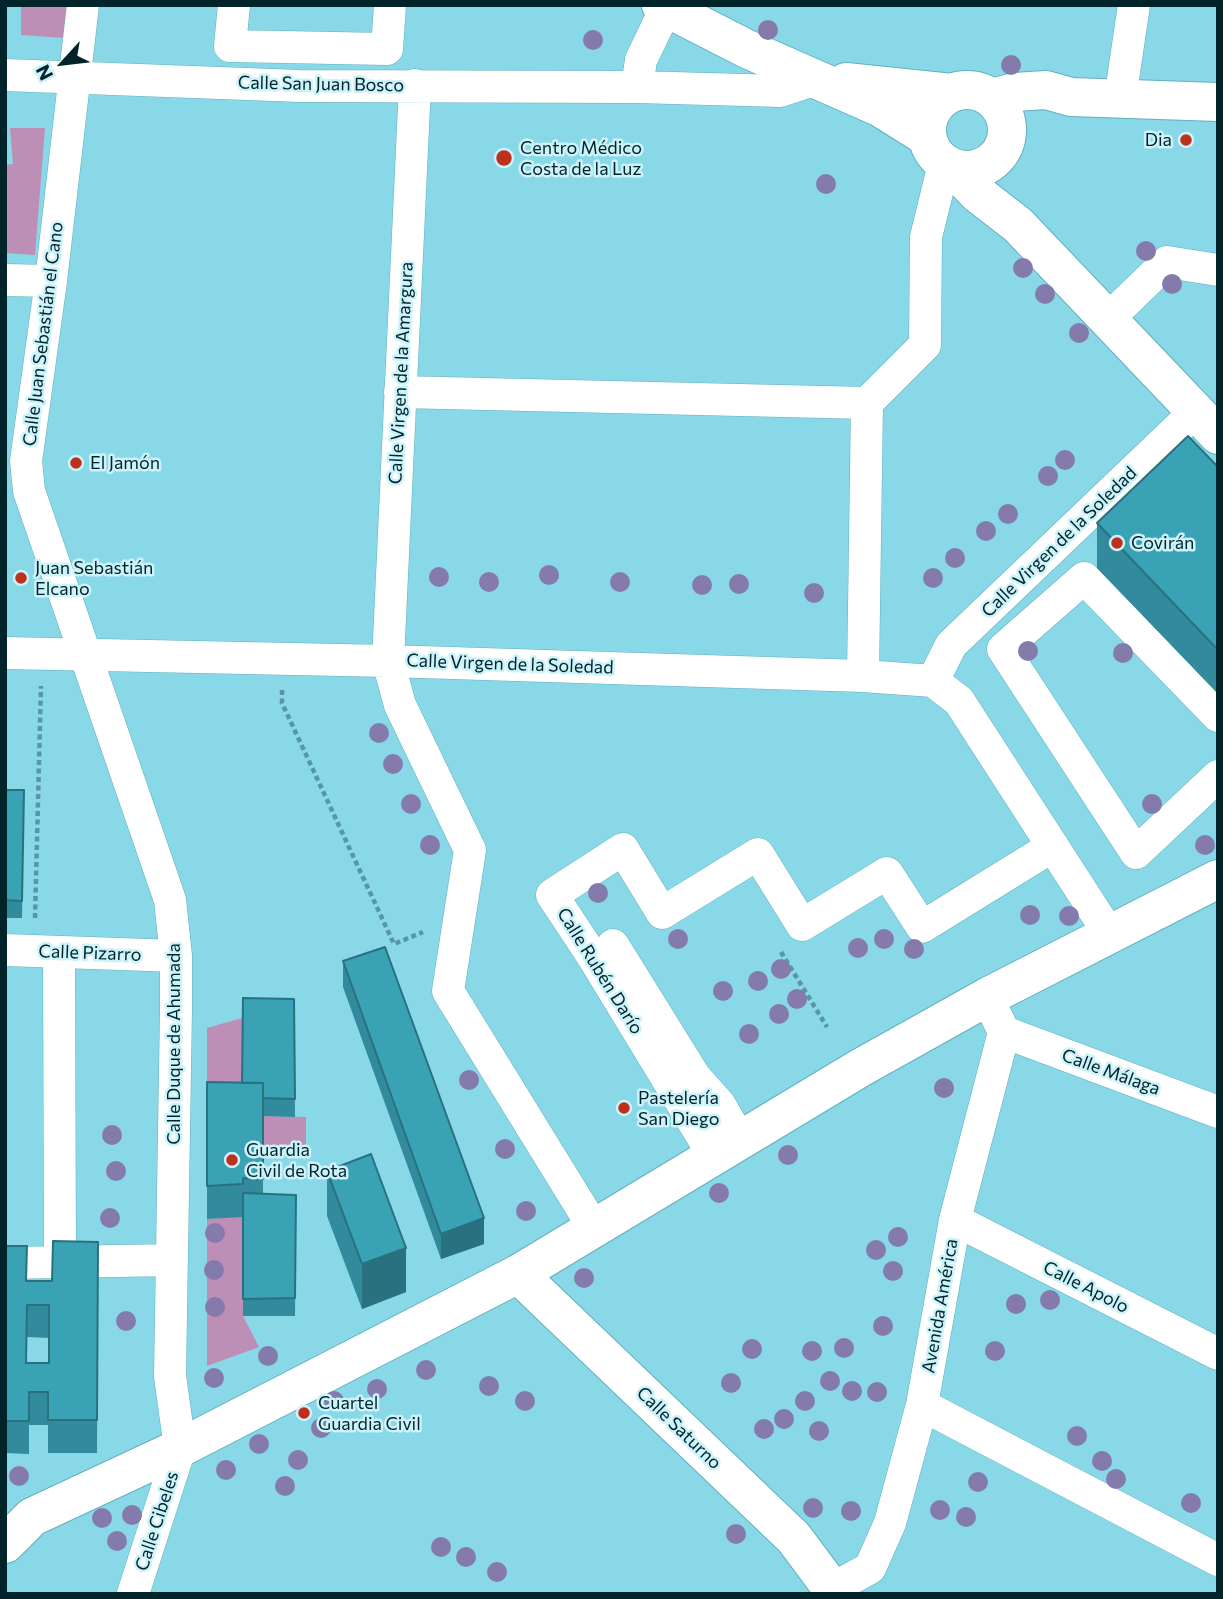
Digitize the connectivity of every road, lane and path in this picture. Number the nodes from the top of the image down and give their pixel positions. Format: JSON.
{"nodes":[{"id":1,"x":83,"y":5,"type":"edge"},
{"id":2,"x":234,"y":5,"type":"edge"},
{"id":3,"x":250,"y":5,"type":"edge"},
{"id":4,"x":384,"y":5,"type":"edge"},
{"id":5,"x":390,"y":5,"type":"edge"},
{"id":6,"x":1135,"y":5,"type":"edge"},
{"id":7,"x":664,"y":7,"type":"edge"},
{"id":8,"x":246,"y":46,"type":"junction"},
{"id":9,"x":380,"y":49,"type":"junction"},
{"id":10,"x":5,"y":75,"type":"edge"},
{"id":11,"x":73,"y":77,"type":"junction"},
{"id":12,"x":816,"y":79,"type":"junction"},
{"id":13,"x":243,"y":84,"type":"junction"},
{"id":14,"x":415,"y":85,"type":"junction"},
{"id":15,"x":377,"y":86,"type":"junction"},
{"id":16,"x":637,"y":87,"type":"junction"},
{"id":17,"x":952,"y":93,"type":"junction"},
{"id":18,"x":1071,"y":97,"type":"junction"},
{"id":19,"x":992,"y":98,"type":"junction"},
{"id":20,"x":1120,"y":99,"type":"junction"},
{"id":21,"x":1218,"y":102,"type":"edge"},
{"id":22,"x":1005,"y":143,"type":"junction"},
{"id":23,"x":941,"y":156,"type":"junction"},
{"id":24,"x":1017,"y":225,"type":"junction"},
{"id":25,"x":1218,"y":270,"type":"edge"},
{"id":26,"x":5,"y":279,"type":"edge"},
{"id":27,"x":51,"y":281,"type":"junction"},
{"id":28,"x":1108,"y":319,"type":"junction"},
{"id":29,"x":400,"y":392,"type":"junction"},
{"id":30,"x":867,"y":403,"type":"junction"},
{"id":31,"x":1206,"y":423,"type":"edge"},
{"id":32,"x":5,"y":653,"type":"edge"},
{"id":33,"x":41,"y":653,"type":"junction"},
{"id":34,"x":86,"y":654,"type":"junction"},
{"id":35,"x":282,"y":658,"type":"junction"},
{"id":36,"x":388,"y":661,"type":"junction"},
{"id":37,"x":863,"y":676,"type":"junction"},
{"id":38,"x":933,"y":681,"type":"junction"},
{"id":39,"x":1218,"y":716,"type":"edge"},
{"id":40,"x":1218,"y":776,"type":"edge"},
{"id":41,"x":1053,"y":846,"type":"junction"},
{"id":42,"x":1218,"y":879,"type":"edge"},
{"id":43,"x":456,"y":935,"type":"junction"},
{"id":44,"x":1110,"y":935,"type":"junction"},
{"id":45,"x":613,"y":945,"type":"dead end"},
{"id":46,"x":33,"y":951,"type":"edge"},
{"id":47,"x":176,"y":956,"type":"junction"},
{"id":48,"x":987,"y":997,"type":"junction"},
{"id":49,"x":1004,"y":1032,"type":"junction"},
{"id":50,"x":1218,"y":1112,"type":"edge"},
{"id":51,"x":727,"y":1148,"type":"junction"},
{"id":52,"x":955,"y":1220,"type":"junction"},
{"id":53,"x":594,"y":1228,"type":"junction"},
{"id":54,"x":172,"y":1260,"type":"junction"},
{"id":55,"x":5,"y":1262,"type":"edge"},
{"id":56,"x":60,"y":1262,"type":"junction"},
{"id":57,"x":518,"y":1274,"type":"junction"},
{"id":58,"x":1218,"y":1354,"type":"edge"},
{"id":59,"x":922,"y":1405,"type":"junction"},
{"id":60,"x":180,"y":1448,"type":"junction"},
{"id":61,"x":5,"y":1544,"type":"edge"},
{"id":62,"x":1218,"y":1560,"type":"edge"},
{"id":63,"x":833,"y":1591,"type":"edge"},
{"id":64,"x":133,"y":1594,"type":"edge"}],
"edges":[{"from":1,"to":11,"type":"street","name":"Calle Juan Sebastián el Cano"},
{"from":2,"to":8,"type":"street"},
{"from":3,"to":8,"type":"street"},
{"from":4,"to":9,"type":"street"},
{"from":5,"to":9,"type":"street"},
{"from":6,"to":20,"type":"street"},
{"from":7,"to":12,"type":"street"},
{"from":7,"to":16,"type":"street"},
{"from":8,"to":9,"type":"street"},
{"from":8,"to":13,"type":"street"},
{"from":9,"to":15,"type":"street"},
{"from":10,"to":11,"type":"street","name":"Calle San Juan Bosco"},
{"from":11,"to":13,"type":"street","name":"Calle San Juan Bosco"},
{"from":11,"to":27,"type":"street","name":"Calle Juan Sebastián el Cano"},
{"from":12,"to":16,"type":"street","name":"Calle San Juan Bosco"},
{"from":12,"to":17,"type":"street"},
{"from":12,"to":23,"type":"street"},
{"from":13,"to":15,"type":"street","name":"Calle San Juan Bosco"},
{"from":14,"to":15,"type":"street","name":"Calle San Juan Bosco"},
{"from":14,"to":16,"type":"street","name":"Calle San Juan Bosco"},
{"from":14,"to":29,"type":"street","name":"Calle Virgen de la Amargura"},
{"from":17,"to":19,"type":"street"},
{"from":17,"to":23,"type":"street"},
{"from":18,"to":19,"type":"street"},
{"from":18,"to":20,"type":"street"},
{"from":18,"to":22,"type":"street"},
{"from":19,"to":22,"type":"street"},
{"from":20,"to":21,"type":"street"},
{"from":22,"to":23,"type":"street"},
{"from":22,"to":24,"type":"street"},
{"from":23,"to":24,"type":"street"},
{"from":23,"to":30,"type":"street"},
{"from":24,"to":28,"type":"street"},
{"from":25,"to":28,"type":"street"},
{"from":26,"to":27,"type":"street"},
{"from":27,"to":34,"type":"street","name":"Calle Juan Sebastián el Cano"},
{"from":28,"to":31,"type":"street"},
{"from":29,"to":30,"type":"street"},
{"from":29,"to":36,"type":"street","name":"Calle Virgen de la Amargura"},
{"from":30,"to":37,"type":"street"},
{"from":31,"to":38,"type":"street","name":"Calle Virgen de la Soledad"},
{"from":32,"to":33,"type":"street","name":"Calle Virgen de la Soledad"},
{"from":33,"to":34,"type":"street","name":"Calle Virgen de la Soledad"},
{"from":33,"to":46,"type":"path"},
{"from":34,"to":35,"type":"street","name":"Calle Virgen de la Soledad"},
{"from":34,"to":47,"type":"street","name":"Calle Duque de Ahumada"},
{"from":35,"to":36,"type":"street","name":"Calle Virgen de la Soledad"},
{"from":35,"to":43,"type":"path"},
{"from":36,"to":37,"type":"street","name":"Calle Virgen de la Soledad"},
{"from":36,"to":43,"type":"street"},
{"from":37,"to":38,"type":"street","name":"Calle Virgen de la Soledad"},
{"from":38,"to":41,"type":"street"},
{"from":39,"to":40,"type":"street"},
{"from":41,"to":44,"type":"street"},
{"from":41,"to":51,"type":"street","name":"Calle Rubén Darío"},
{"from":42,"to":44,"type":"street"},
{"from":43,"to":53,"type":"street"},
{"from":44,"to":48,"type":"street"},
{"from":45,"to":51,"type":"street","name":"Calle Rubén Darío"},
{"from":46,"to":47,"type":"street","name":"Calle Pizarro"},
{"from":46,"to":56,"type":"street"},
{"from":47,"to":54,"type":"street","name":"Calle Duque de Ahumada"},
{"from":48,"to":49,"type":"street"},
{"from":48,"to":51,"type":"street"},
{"from":49,"to":50,"type":"street","name":"Calle Málaga"},
{"from":49,"to":52,"type":"street","name":"Avenida América"},
{"from":51,"to":53,"type":"street"},
{"from":52,"to":58,"type":"street","name":"Calle Apolo"},
{"from":52,"to":59,"type":"street","name":"Avenida América"},
{"from":53,"to":57,"type":"street"},
{"from":54,"to":56,"type":"street"},
{"from":54,"to":60,"type":"street","name":"Calle Duque de Ahumada"},
{"from":55,"to":56,"type":"street"},
{"from":57,"to":60,"type":"street"},
{"from":57,"to":63,"type":"street","name":"Calle Saturno"},
{"from":59,"to":62,"type":"street"},
{"from":59,"to":63,"type":"street","name":"Avenida América"},
{"from":60,"to":61,"type":"street"},
{"from":60,"to":64,"type":"street","name":"Calle Cibeles"}]}
